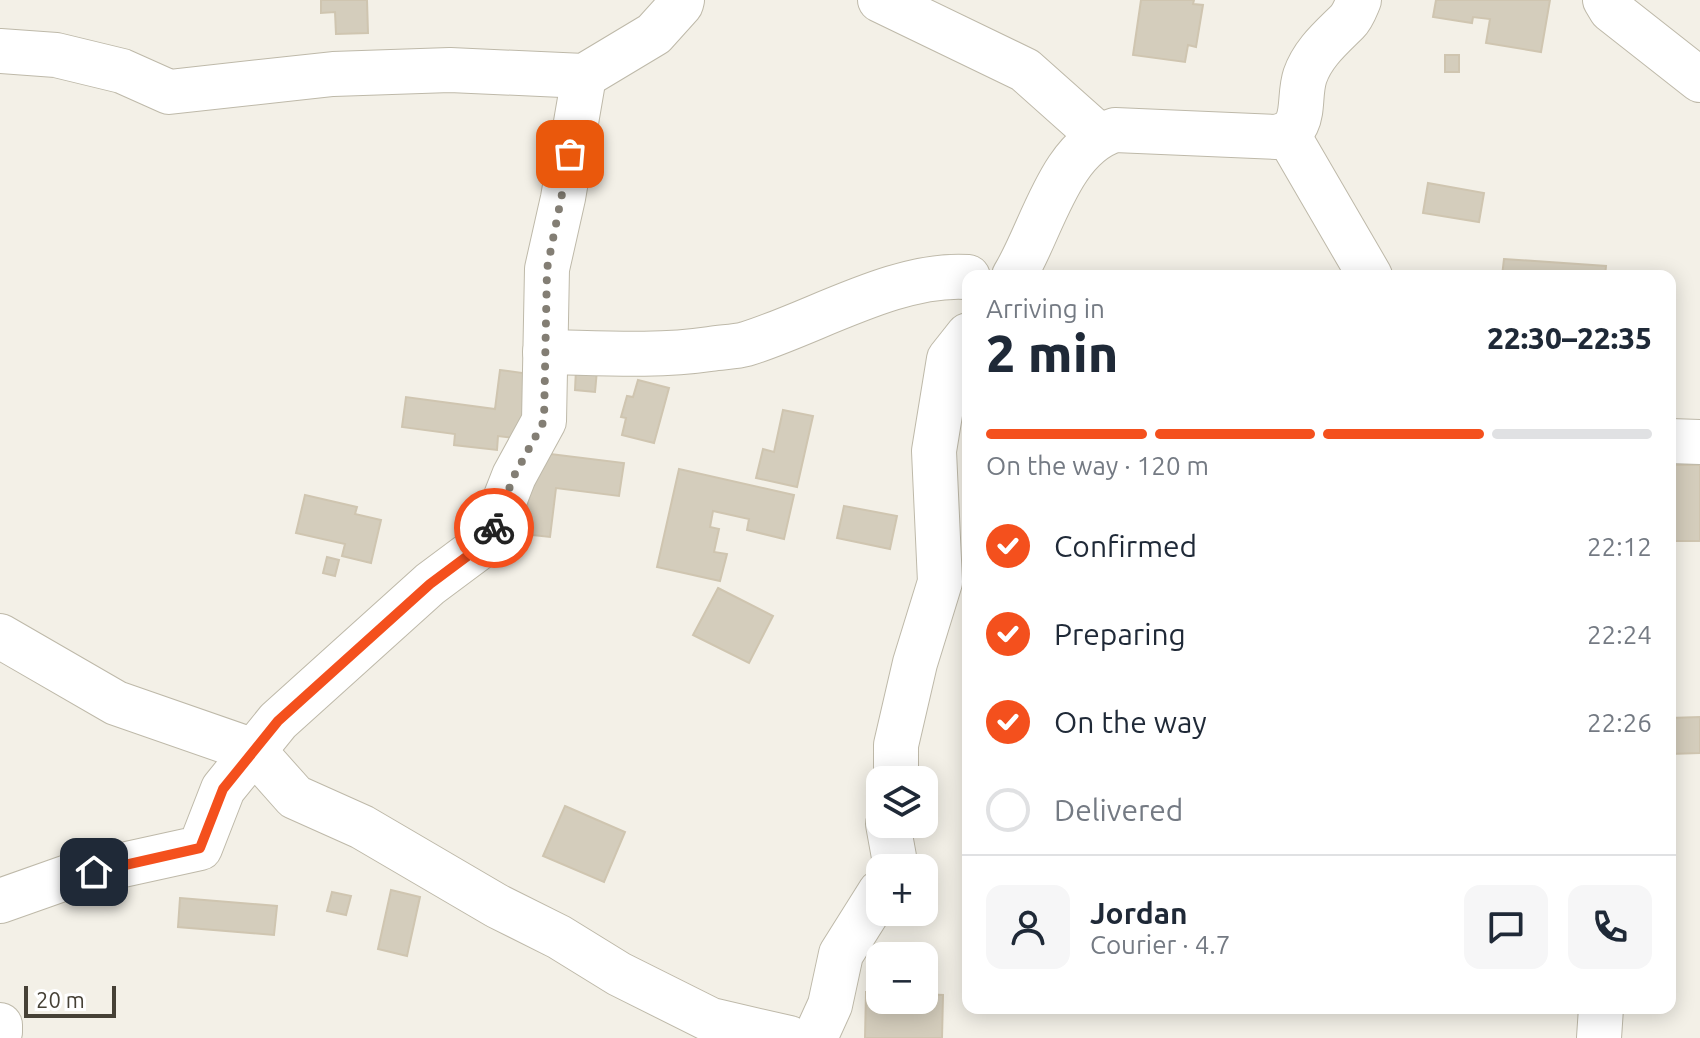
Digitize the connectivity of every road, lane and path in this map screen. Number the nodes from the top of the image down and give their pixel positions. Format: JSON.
{"nodes":[{"id":1,"x":682,"y":0,"type":"edge"},
{"id":2,"x":880,"y":0,"type":"edge"},
{"id":3,"x":1359,"y":0,"type":"edge"},
{"id":4,"x":1605,"y":0,"type":"edge"},
{"id":5,"x":0,"y":51,"type":"edge"},
{"id":6,"x":584,"y":76,"type":"junction"},
{"id":7,"x":1700,"y":80,"type":"edge"},
{"id":8,"x":1098,"y":135,"type":"junction"},
{"id":9,"x":1288,"y":135,"type":"junction"},
{"id":10,"x":1018,"y":270,"type":"edge"},
{"id":11,"x":1365,"y":270,"type":"edge"},
{"id":12,"x":962,"y":276,"type":"edge"},
{"id":13,"x":962,"y":343,"type":"edge"},
{"id":14,"x":545,"y":352,"type":"junction"},
{"id":15,"x":1676,"y":441,"type":"edge"},
{"id":16,"x":1700,"y":442,"type":"edge"},
{"id":17,"x":0,"y":636,"type":"edge"},
{"id":18,"x":254,"y":751,"type":"junction"},
{"id":19,"x":896,"y":766,"type":"edge"},
{"id":20,"x":0,"y":901,"type":"edge"},
{"id":21,"x":866,"y":914,"type":"edge"},
{"id":22,"x":1601,"y":1014,"type":"edge"},
{"id":23,"x":0,"y":1025,"type":"edge"},
{"id":24,"x":0,"y":1032,"type":"edge"},
{"id":25,"x":789,"y":1038,"type":"edge"},
{"id":26,"x":815,"y":1038,"type":"edge"},
{"id":27,"x":1599,"y":1038,"type":"edge"}],
"edges":[{"from":1,"to":6,"type":"street"},
{"from":2,"to":8,"type":"street"},
{"from":3,"to":9,"type":"street"},
{"from":4,"to":7,"type":"street"},
{"from":5,"to":6,"type":"street"},
{"from":6,"to":14,"type":"street"},
{"from":8,"to":9,"type":"street"},
{"from":8,"to":10,"type":"street"},
{"from":9,"to":11,"type":"street"},
{"from":12,"to":14,"type":"street"},
{"from":13,"to":19,"type":"street"},
{"from":14,"to":18,"type":"street"},
{"from":15,"to":16,"type":"street"},
{"from":17,"to":18,"type":"street"},
{"from":18,"to":20,"type":"street"},
{"from":18,"to":25,"type":"street"},
{"from":21,"to":26,"type":"street"},
{"from":22,"to":27,"type":"street"},
{"from":23,"to":24,"type":"street"}]}
